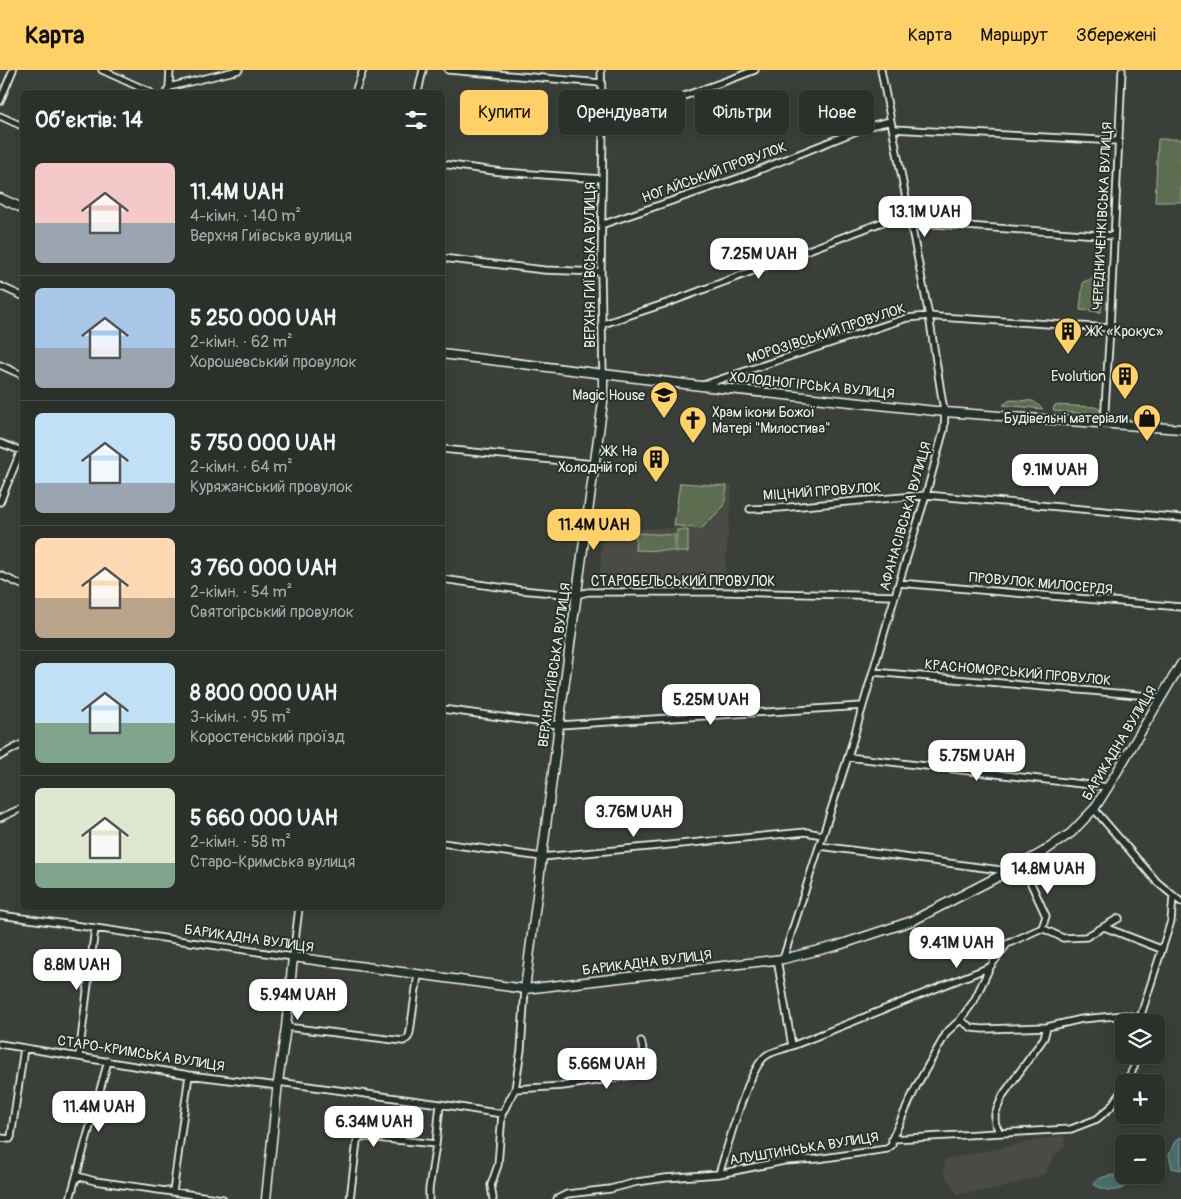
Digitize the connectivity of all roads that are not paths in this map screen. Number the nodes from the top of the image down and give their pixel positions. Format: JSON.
{"nodes":[{"id":1,"x":13,"y":70,"type":"edge"},
{"id":2,"x":102,"y":70,"type":"edge"},
{"id":3,"x":170,"y":70,"type":"edge"},
{"id":4,"x":239,"y":70,"type":"edge"},
{"id":5,"x":363,"y":70,"type":"edge"},
{"id":6,"x":423,"y":70,"type":"edge"},
{"id":7,"x":448,"y":70,"type":"edge"},
{"id":8,"x":601,"y":70,"type":"edge"},
{"id":9,"x":755,"y":70,"type":"edge"},
{"id":10,"x":881,"y":70,"type":"edge"},
{"id":11,"x":1122,"y":70,"type":"edge"},
{"id":12,"x":601,"y":83,"type":"junction"},
{"id":13,"x":146,"y":90,"type":"edge"},
{"id":14,"x":168,"y":90,"type":"edge"},
{"id":15,"x":356,"y":90,"type":"edge"},
{"id":16,"x":418,"y":90,"type":"edge"},
{"id":17,"x":601,"y":90,"type":"edge"},
{"id":18,"x":685,"y":96,"type":"edge"},
{"id":19,"x":0,"y":101,"type":"edge"},
{"id":20,"x":0,"y":116,"type":"edge"},
{"id":21,"x":891,"y":120,"type":"junction"},
{"id":22,"x":20,"y":125,"type":"edge"},
{"id":23,"x":893,"y":129,"type":"junction"},
{"id":24,"x":602,"y":135,"type":"edge"},
{"id":25,"x":1118,"y":141,"type":"junction"},
{"id":26,"x":445,"y":164,"type":"edge"},
{"id":27,"x":602,"y":179,"type":"junction"},
{"id":28,"x":0,"y":198,"type":"edge"},
{"id":29,"x":20,"y":207,"type":"edge"},
{"id":30,"x":909,"y":214,"type":"junction"},
{"id":31,"x":601,"y":225,"type":"junction"},
{"id":32,"x":912,"y":228,"type":"junction"},
{"id":33,"x":1114,"y":236,"type":"junction"},
{"id":34,"x":445,"y":258,"type":"edge"},
{"id":35,"x":601,"y":272,"type":"junction"},
{"id":36,"x":0,"y":286,"type":"edge"},
{"id":37,"x":20,"y":295,"type":"edge"},
{"id":38,"x":930,"y":316,"type":"junction"},
{"id":39,"x":603,"y":324,"type":"junction"},
{"id":40,"x":1110,"y":328,"type":"junction"},
{"id":41,"x":445,"y":354,"type":"edge"},
{"id":42,"x":0,"y":366,"type":"edge"},
{"id":43,"x":20,"y":374,"type":"edge"},
{"id":44,"x":603,"y":375,"type":"junction"},
{"id":45,"x":701,"y":386,"type":"junction"},
{"id":46,"x":945,"y":412,"type":"junction"},
{"id":47,"x":1104,"y":424,"type":"junction"},
{"id":48,"x":1181,"y":429,"type":"edge"},
{"id":49,"x":0,"y":443,"type":"edge"},
{"id":50,"x":20,"y":449,"type":"edge"},
{"id":51,"x":445,"y":449,"type":"edge"},
{"id":52,"x":20,"y":455,"type":"edge"},
{"id":53,"x":594,"y":464,"type":"junction"},
{"id":54,"x":926,"y":496,"type":"junction"},
{"id":55,"x":0,"y":502,"type":"edge"},
{"id":56,"x":750,"y":509,"type":"dead end"},
{"id":57,"x":1181,"y":518,"type":"edge"},
{"id":58,"x":0,"y":575,"type":"edge"},
{"id":59,"x":445,"y":579,"type":"edge"},
{"id":60,"x":899,"y":583,"type":"junction"},
{"id":61,"x":20,"y":584,"type":"edge"},
{"id":62,"x":576,"y":595,"type":"junction"},
{"id":63,"x":895,"y":596,"type":"junction"},
{"id":64,"x":1181,"y":607,"type":"edge"},
{"id":65,"x":1181,"y":664,"type":"edge"},
{"id":66,"x":873,"y":672,"type":"junction"},
{"id":67,"x":1162,"y":697,"type":"junction"},
{"id":68,"x":862,"y":706,"type":"junction"},
{"id":69,"x":445,"y":709,"type":"edge"},
{"id":70,"x":559,"y":725,"type":"junction"},
{"id":71,"x":20,"y":745,"type":"edge"},
{"id":72,"x":0,"y":756,"type":"edge"},
{"id":73,"x":848,"y":757,"type":"junction"},
{"id":74,"x":1108,"y":787,"type":"junction"},
{"id":75,"x":20,"y":809,"type":"edge"},
{"id":76,"x":1094,"y":809,"type":"junction"},
{"id":77,"x":0,"y":818,"type":"edge"},
{"id":78,"x":822,"y":835,"type":"junction"},
{"id":79,"x":445,"y":843,"type":"edge"},
{"id":80,"x":820,"y":846,"type":"junction"},
{"id":81,"x":542,"y":857,"type":"junction"},
{"id":82,"x":1022,"y":864,"type":"junction"},
{"id":83,"x":1009,"y":871,"type":"junction"},
{"id":84,"x":1173,"y":896,"type":"junction"},
{"id":85,"x":1181,"y":902,"type":"edge"},
{"id":86,"x":298,"y":910,"type":"edge"},
{"id":87,"x":0,"y":915,"type":"edge"},
{"id":88,"x":1119,"y":918,"type":"dead end"},
{"id":89,"x":1104,"y":927,"type":"junction"},
{"id":90,"x":95,"y":928,"type":"junction"},
{"id":91,"x":1042,"y":928,"type":"junction"},
{"id":92,"x":1161,"y":949,"type":"junction"},
{"id":93,"x":293,"y":957,"type":"junction"},
{"id":94,"x":780,"y":959,"type":"junction"},
{"id":95,"x":990,"y":966,"type":"junction"},
{"id":96,"x":418,"y":974,"type":"junction"},
{"id":97,"x":525,"y":989,"type":"junction"},
{"id":98,"x":1142,"y":1014,"type":"edge"},
{"id":99,"x":1115,"y":1016,"type":"edge"},
{"id":100,"x":960,"y":1020,"type":"junction"},
{"id":101,"x":286,"y":1027,"type":"junction"},
{"id":102,"x":1047,"y":1027,"type":"junction"},
{"id":103,"x":641,"y":1041,"type":"dead end"},
{"id":104,"x":0,"y":1044,"type":"edge"},
{"id":105,"x":792,"y":1046,"type":"junction"},
{"id":106,"x":24,"y":1048,"type":"junction"},
{"id":107,"x":79,"y":1056,"type":"junction"},
{"id":108,"x":108,"y":1061,"type":"junction"},
{"id":109,"x":189,"y":1075,"type":"junction"},
{"id":110,"x":278,"y":1084,"type":"junction"},
{"id":111,"x":515,"y":1089,"type":"junction"},
{"id":112,"x":1115,"y":1100,"type":"edge"},
{"id":113,"x":440,"y":1104,"type":"junction"},
{"id":114,"x":502,"y":1114,"type":"junction"},
{"id":115,"x":1000,"y":1133,"type":"junction"},
{"id":116,"x":0,"y":1138,"type":"edge"},
{"id":117,"x":892,"y":1139,"type":"junction"},
{"id":118,"x":436,"y":1144,"type":"junction"},
{"id":119,"x":719,"y":1174,"type":"junction"},
{"id":120,"x":77,"y":1176,"type":"junction"},
{"id":121,"x":173,"y":1192,"type":"junction"},
{"id":122,"x":70,"y":1199,"type":"edge"},
{"id":123,"x":223,"y":1199,"type":"edge"},
{"id":124,"x":266,"y":1199,"type":"edge"},
{"id":125,"x":350,"y":1199,"type":"edge"},
{"id":126,"x":429,"y":1199,"type":"edge"},
{"id":127,"x":492,"y":1199,"type":"edge"},
{"id":128,"x":556,"y":1199,"type":"edge"}],
"edges":[{"from":1,"to":19,"type":"street"},
{"from":2,"to":13,"type":"street"},
{"from":3,"to":14,"type":"street"},
{"from":4,"to":14,"type":"street"},
{"from":5,"to":15,"type":"street"},
{"from":6,"to":16,"type":"street"},
{"from":7,"to":12,"type":"street"},
{"from":8,"to":12,"type":"street","name":"ВЕРХНЯ ГИЇВСЬКА ВУЛИЦЯ"},
{"from":9,"to":18,"type":"street"},
{"from":10,"to":21,"type":"street","name":"АФАНАСІВСЬКА ВУЛИЦЯ"},
{"from":11,"to":25,"type":"street","name":"ЧЕРЕДНИЧЕНКІВСЬКА ВУЛИЦЯ"},
{"from":12,"to":17,"type":"street","name":"ВЕРХНЯ ГИЇВСЬКА ВУЛИЦЯ"},
{"from":20,"to":22,"type":"street"},
{"from":21,"to":23,"type":"street","name":"АФАНАСІВСЬКА ВУЛИЦЯ"},
{"from":21,"to":31,"type":"street","name":"НОГАЙСЬКИЙ ПРОВУЛОК"},
{"from":23,"to":25,"type":"street"},
{"from":23,"to":30,"type":"street","name":"АФАНАСІВСЬКА ВУЛИЦЯ"},
{"from":24,"to":27,"type":"street","name":"ВЕРХНЯ ГИЇВСЬКА ВУЛИЦЯ"},
{"from":25,"to":33,"type":"street","name":"ЧЕРЕДНИЧЕНКІВСЬКА ВУЛИЦЯ"},
{"from":26,"to":27,"type":"street"},
{"from":27,"to":31,"type":"street","name":"ВЕРХНЯ ГИЇВСЬКА ВУЛИЦЯ"},
{"from":28,"to":29,"type":"street"},
{"from":30,"to":32,"type":"street","name":"АФАНАСІВСЬКА ВУЛИЦЯ"},
{"from":30,"to":39,"type":"street"},
{"from":31,"to":35,"type":"street","name":"ВЕРХНЯ ГИЇВСЬКА ВУЛИЦЯ"},
{"from":32,"to":33,"type":"street"},
{"from":32,"to":38,"type":"street","name":"АФАНАСІВСЬКА ВУЛИЦЯ"},
{"from":33,"to":40,"type":"street","name":"ЧЕРЕДНИЧЕНКІВСЬКА ВУЛИЦЯ"},
{"from":34,"to":35,"type":"street"},
{"from":35,"to":39,"type":"street","name":"ВЕРХНЯ ГИЇВСЬКА ВУЛИЦЯ"},
{"from":36,"to":37,"type":"street"},
{"from":38,"to":40,"type":"street","name":"МОРОЗІВСЬКИЙ ПРОВУЛОК"},
{"from":38,"to":45,"type":"street","name":"МОРОЗІВСЬКИЙ ПРОВУЛОК"},
{"from":38,"to":46,"type":"street","name":"АФАНАСІВСЬКА ВУЛИЦЯ"},
{"from":39,"to":44,"type":"street","name":"ВЕРХНЯ ГИЇВСЬКА ВУЛИЦЯ"},
{"from":40,"to":47,"type":"street","name":"ЧЕРЕДНИЧЕНКІВСЬКА ВУЛИЦЯ"},
{"from":41,"to":44,"type":"street","name":"ХОЛОДНОГІРСЬКА ВУЛИЦЯ"},
{"from":42,"to":43,"type":"street"},
{"from":44,"to":45,"type":"street","name":"ХОЛОДНОГІРСЬКА ВУЛИЦЯ"},
{"from":44,"to":53,"type":"street","name":"ВЕРХНЯ ГИЇВСЬКА ВУЛИЦЯ"},
{"from":45,"to":46,"type":"street","name":"ХОЛОДНОГІРСЬКА ВУЛИЦЯ"},
{"from":46,"to":47,"type":"street","name":"ХОЛОДНОГІРСЬКА ВУЛИЦЯ"},
{"from":46,"to":54,"type":"street","name":"АФАНАСІВСЬКА ВУЛИЦЯ"},
{"from":47,"to":48,"type":"street","name":"ХОЛОДНОГІРСЬКА ВУЛИЦЯ"},
{"from":49,"to":50,"type":"street"},
{"from":51,"to":53,"type":"street"},
{"from":52,"to":55,"type":"street"},
{"from":53,"to":62,"type":"street","name":"ВЕРХНЯ ГИЇВСЬКА ВУЛИЦЯ"},
{"from":54,"to":56,"type":"street","name":"МІЦНИЙ ПРОВУЛОК"},
{"from":54,"to":57,"type":"street","name":"МІЦНИЙ ПРОВУЛОК"},
{"from":54,"to":60,"type":"street","name":"АФАНАСІВСЬКА ВУЛИЦЯ"},
{"from":58,"to":61,"type":"street"},
{"from":59,"to":62,"type":"street","name":"СТАРОБЕЛЬСЬКИЙ ПРОВУЛОК"},
{"from":60,"to":63,"type":"street","name":"АФАНАСІВСЬКА ВУЛИЦЯ"},
{"from":60,"to":64,"type":"street","name":"ПРОВУЛОК МИЛОСЕРДЯ"},
{"from":62,"to":63,"type":"street","name":"СТАРОБЕЛЬСЬКИЙ ПРОВУЛОК"},
{"from":62,"to":70,"type":"street","name":"ВЕРХНЯ ГИЇВСЬКА ВУЛИЦЯ"},
{"from":63,"to":66,"type":"street","name":"АФАНАСІВСЬКА ВУЛИЦЯ"},
{"from":65,"to":67,"type":"street","name":"БАРИКАДНА ВУЛИЦЯ"},
{"from":66,"to":67,"type":"street","name":"КРАСНОМОРСЬКИЙ ПРОВУЛОК"},
{"from":66,"to":68,"type":"street","name":"АФАНАСІВСЬКА ВУЛИЦЯ"},
{"from":67,"to":74,"type":"street","name":"БАРИКАДНА ВУЛИЦЯ"},
{"from":68,"to":70,"type":"street"},
{"from":68,"to":73,"type":"street","name":"АФАНАСІВСЬКА ВУЛИЦЯ"},
{"from":69,"to":70,"type":"street"},
{"from":70,"to":81,"type":"street","name":"ВЕРХНЯ ГИЇВСЬКА ВУЛИЦЯ"},
{"from":71,"to":72,"type":"street"},
{"from":73,"to":74,"type":"street"},
{"from":73,"to":78,"type":"street","name":"АФАНАСІВСЬКА ВУЛИЦЯ"},
{"from":74,"to":76,"type":"street","name":"БАРИКАДНА ВУЛИЦЯ"},
{"from":75,"to":77,"type":"street"},
{"from":76,"to":82,"type":"street","name":"БАРИКАДНА ВУЛИЦЯ"},
{"from":76,"to":84,"type":"street"},
{"from":78,"to":80,"type":"street","name":"АФАНАСІВСЬКА ВУЛИЦЯ"},
{"from":78,"to":81,"type":"street"},
{"from":79,"to":81,"type":"street"},
{"from":80,"to":83,"type":"street"},
{"from":80,"to":94,"type":"street","name":"АФАНАСІВСЬКА ВУЛИЦЯ"},
{"from":81,"to":97,"type":"street","name":"ВЕРХНЯ ГИЇВСЬКА ВУЛИЦЯ"},
{"from":82,"to":83,"type":"street","name":"БАРИКАДНА ВУЛИЦЯ"},
{"from":82,"to":91,"type":"street"},
{"from":83,"to":94,"type":"street","name":"БАРИКАДНА ВУЛИЦЯ"},
{"from":84,"to":85,"type":"street"},
{"from":84,"to":92,"type":"street"},
{"from":86,"to":93,"type":"street"},
{"from":87,"to":90,"type":"street","name":"БАРИКАДНА ВУЛИЦЯ"},
{"from":88,"to":89,"type":"street"},
{"from":89,"to":91,"type":"street"},
{"from":89,"to":92,"type":"street"},
{"from":90,"to":93,"type":"street","name":"БАРИКАДНА ВУЛИЦЯ"},
{"from":90,"to":107,"type":"street"},
{"from":91,"to":95,"type":"street"},
{"from":92,"to":98,"type":"street"},
{"from":93,"to":96,"type":"street","name":"БАРИКАДНА ВУЛИЦЯ"},
{"from":93,"to":101,"type":"street"},
{"from":94,"to":97,"type":"street","name":"БАРИКАДНА ВУЛИЦЯ"},
{"from":94,"to":105,"type":"street","name":"АФАНАСІВСЬКА ВУЛИЦЯ"},
{"from":95,"to":100,"type":"street"},
{"from":95,"to":105,"type":"street"},
{"from":96,"to":97,"type":"street","name":"БАРИКАДНА ВУЛИЦЯ"},
{"from":96,"to":101,"type":"street"},
{"from":97,"to":111,"type":"street","name":"ВЕРХНЯ ГИЇВСЬКА ВУЛИЦЯ"},
{"from":99,"to":102,"type":"street"},
{"from":100,"to":102,"type":"street"},
{"from":100,"to":117,"type":"street"},
{"from":101,"to":110,"type":"street"},
{"from":102,"to":115,"type":"street"},
{"from":103,"to":111,"type":"street"},
{"from":104,"to":106,"type":"street","name":"СТАРО-КРИМСЬКА ВУЛИЦЯ"},
{"from":105,"to":119,"type":"street"},
{"from":106,"to":107,"type":"street","name":"СТАРО-КРИМСЬКА ВУЛИЦЯ"},
{"from":106,"to":116,"type":"street"},
{"from":107,"to":108,"type":"street","name":"СТАРО-КРИМСЬКА ВУЛИЦЯ"},
{"from":108,"to":109,"type":"street","name":"СТАРО-КРИМСЬКА ВУЛИЦЯ"},
{"from":108,"to":120,"type":"street"},
{"from":109,"to":110,"type":"street","name":"СТАРО-КРИМСЬКА ВУЛИЦЯ"},
{"from":109,"to":121,"type":"street"},
{"from":110,"to":113,"type":"street","name":"СТАРО-КРИМСЬКА ВУЛИЦЯ"},
{"from":110,"to":124,"type":"street"},
{"from":111,"to":114,"type":"street","name":"ВЕРХНЯ ГИЇВСЬКА ВУЛИЦЯ"},
{"from":112,"to":115,"type":"street","name":"АЛУШТИНСЬКА ВУЛИЦЯ"},
{"from":113,"to":114,"type":"street","name":"СТАРО-КРИМСЬКА ВУЛИЦЯ"},
{"from":113,"to":118,"type":"street"},
{"from":114,"to":127,"type":"street","name":"ВЕРХНЯ ГИЇВСЬКА ВУЛИЦЯ"},
{"from":115,"to":117,"type":"street","name":"АЛУШТИНСЬКА ВУЛИЦЯ"},
{"from":117,"to":119,"type":"street","name":"АЛУШТИНСЬКА ВУЛИЦЯ"},
{"from":118,"to":125,"type":"street"},
{"from":118,"to":126,"type":"street"},
{"from":119,"to":128,"type":"street","name":"АЛУШТИНСЬКА ВУЛИЦЯ"},
{"from":120,"to":121,"type":"street"},
{"from":120,"to":122,"type":"street"},
{"from":121,"to":123,"type":"street"}]}
